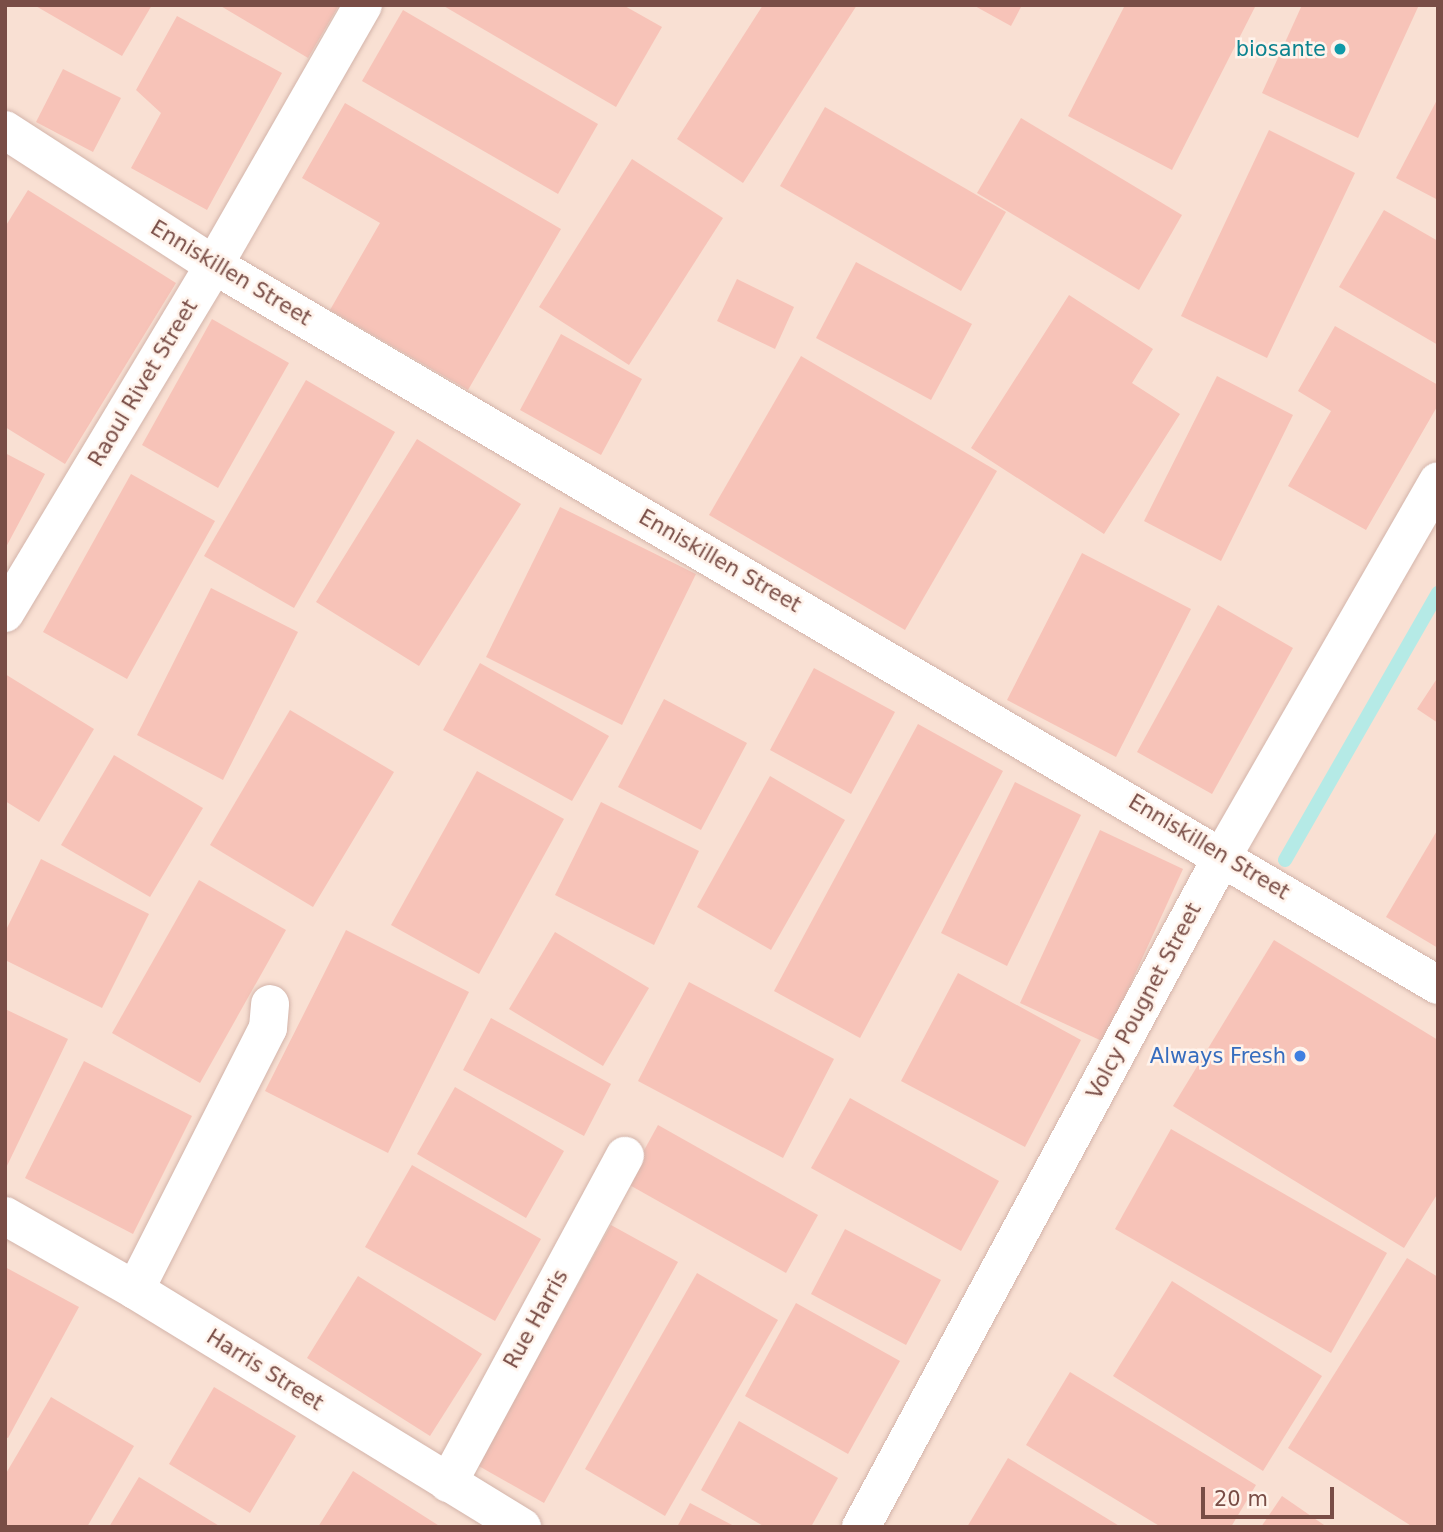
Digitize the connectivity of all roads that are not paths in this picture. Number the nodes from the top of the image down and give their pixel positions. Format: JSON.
{"nodes":[{"id":1,"x":363,"y":5,"type":"edge"},
{"id":2,"x":5,"y":130,"type":"edge"},
{"id":3,"x":208,"y":274,"type":"junction"},
{"id":4,"x":1438,"y":481,"type":"edge"},
{"id":5,"x":5,"y":613,"type":"edge"},
{"id":6,"x":1223,"y":855,"type":"junction"},
{"id":7,"x":1438,"y":985,"type":"edge"},
{"id":8,"x":270,"y":1004,"type":"dead end"},
{"id":9,"x":625,"y":1156,"type":"dead end"},
{"id":10,"x":5,"y":1216,"type":"edge"},
{"id":11,"x":135,"y":1290,"type":"junction"},
{"id":12,"x":448,"y":1483,"type":"junction"},
{"id":13,"x":522,"y":1527,"type":"edge"},
{"id":14,"x":860,"y":1527,"type":"edge"}],
"edges":[{"from":1,"to":3,"type":"street","name":"Raoul Rivet Street"},
{"from":2,"to":3,"type":"street","name":"Enniskillen Street"},
{"from":3,"to":5,"type":"street","name":"Raoul Rivet Street"},
{"from":3,"to":6,"type":"street","name":"Enniskillen Street"},
{"from":4,"to":6,"type":"street","name":"Volcy Pougnet Street"},
{"from":6,"to":7,"type":"street","name":"Enniskillen Street"},
{"from":6,"to":14,"type":"street","name":"Volcy Pougnet Street"},
{"from":8,"to":11,"type":"street"},
{"from":9,"to":12,"type":"street","name":"Rue Harris"},
{"from":10,"to":11,"type":"street","name":"Harris Street"},
{"from":11,"to":12,"type":"street","name":"Harris Street"},
{"from":12,"to":13,"type":"street","name":"Harris Street"}]}
